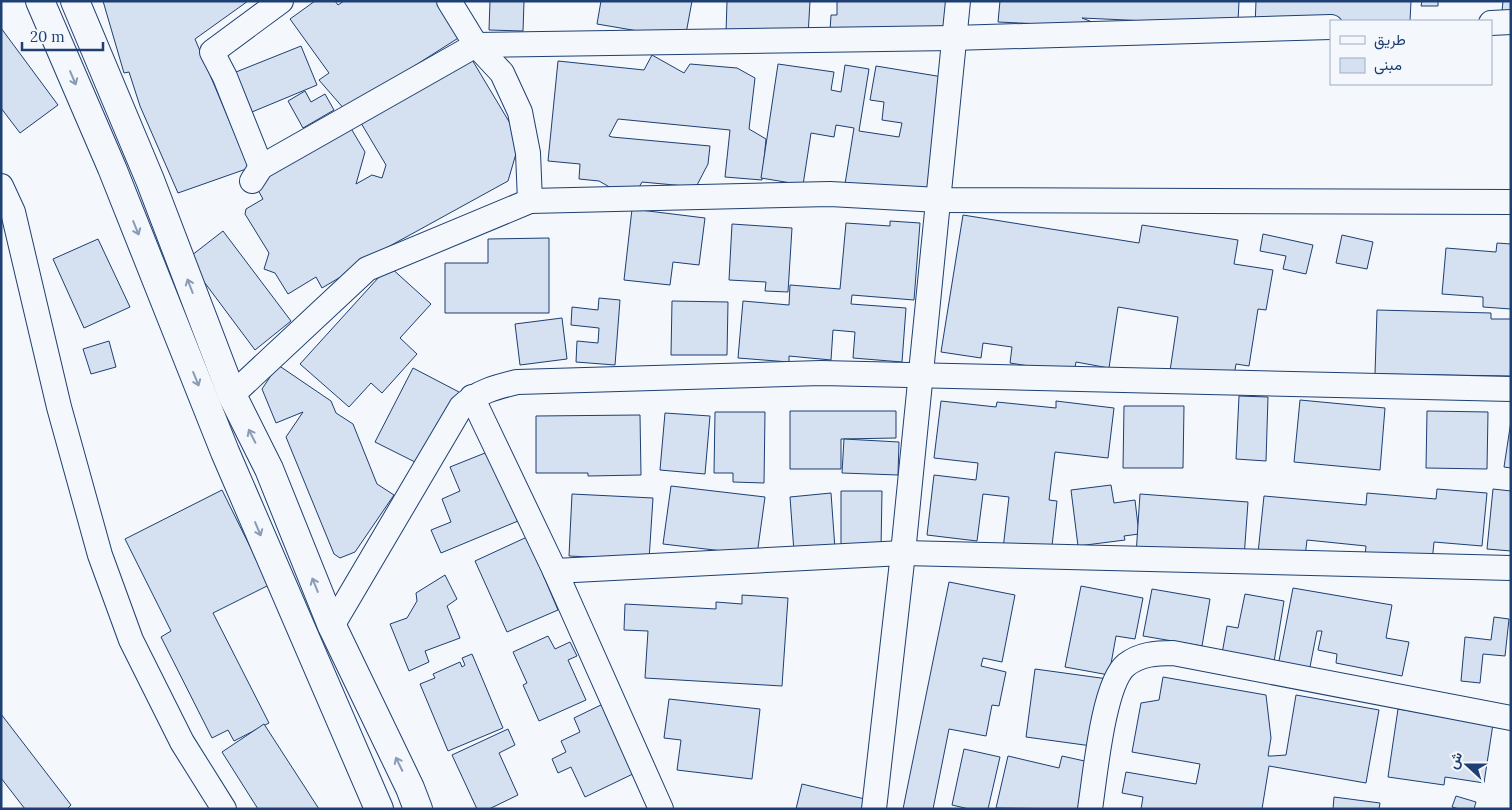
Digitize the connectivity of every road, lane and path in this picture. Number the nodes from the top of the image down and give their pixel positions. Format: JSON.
{"nodes":[{"id":1,"x":40,"y":1,"type":"edge"},
{"id":2,"x":75,"y":1,"type":"edge"},
{"id":3,"x":280,"y":1,"type":"edge"},
{"id":4,"x":449,"y":1,"type":"edge"},
{"id":5,"x":958,"y":1,"type":"edge"},
{"id":6,"x":1511,"y":22,"type":"edge"},
{"id":7,"x":1492,"y":23,"type":"edge"},
{"id":8,"x":1330,"y":27,"type":"edge"},
{"id":9,"x":953,"y":38,"type":"junction"},
{"id":10,"x":476,"y":45,"type":"junction"},
{"id":11,"x":1,"y":186,"type":"edge"},
{"id":12,"x":939,"y":200,"type":"junction"},
{"id":13,"x":530,"y":201,"type":"junction"},
{"id":14,"x":1511,"y":202,"type":"edge"},
{"id":15,"x":920,"y":375,"type":"junction"},
{"id":16,"x":1511,"y":389,"type":"edge"},
{"id":17,"x":232,"y":395,"type":"junction"},
{"id":18,"x":472,"y":397,"type":"junction"},
{"id":19,"x":903,"y":554,"type":"junction"},
{"id":20,"x":1511,"y":568,"type":"edge"},
{"id":21,"x":555,"y":571,"type":"junction"},
{"id":22,"x":332,"y":626,"type":"junction"},
{"id":23,"x":1511,"y":718,"type":"edge"},
{"id":24,"x":224,"y":809,"type":"edge"},
{"id":25,"x":379,"y":809,"type":"edge"},
{"id":26,"x":418,"y":809,"type":"edge"},
{"id":27,"x":661,"y":809,"type":"edge"},
{"id":28,"x":874,"y":809,"type":"edge"},
{"id":29,"x":1090,"y":809,"type":"edge"}],
"edges":[{"from":1,"to":25,"type":"highway","one_way":true},
{"from":17,"to":2,"type":"highway","one_way":true},
{"from":3,"to":10,"type":"street"},
{"from":4,"to":10,"type":"street"},
{"from":5,"to":9,"type":"street"},
{"from":6,"to":7,"type":"street"},
{"from":8,"to":9,"type":"street"},
{"from":9,"to":10,"type":"street"},
{"from":9,"to":12,"type":"street"},
{"from":10,"to":13,"type":"street"},
{"from":11,"to":24,"type":"street"},
{"from":12,"to":13,"type":"street"},
{"from":12,"to":14,"type":"street"},
{"from":12,"to":15,"type":"street"},
{"from":13,"to":17,"type":"street"},
{"from":15,"to":16,"type":"street"},
{"from":15,"to":18,"type":"street"},
{"from":15,"to":19,"type":"street"},
{"from":22,"to":17,"type":"highway","one_way":true},
{"from":18,"to":21,"type":"street"},
{"from":18,"to":22,"type":"street"},
{"from":19,"to":20,"type":"street"},
{"from":19,"to":21,"type":"street"},
{"from":19,"to":28,"type":"street"},
{"from":21,"to":27,"type":"street"},
{"from":26,"to":22,"type":"highway","one_way":true},
{"from":23,"to":29,"type":"street"}]}
